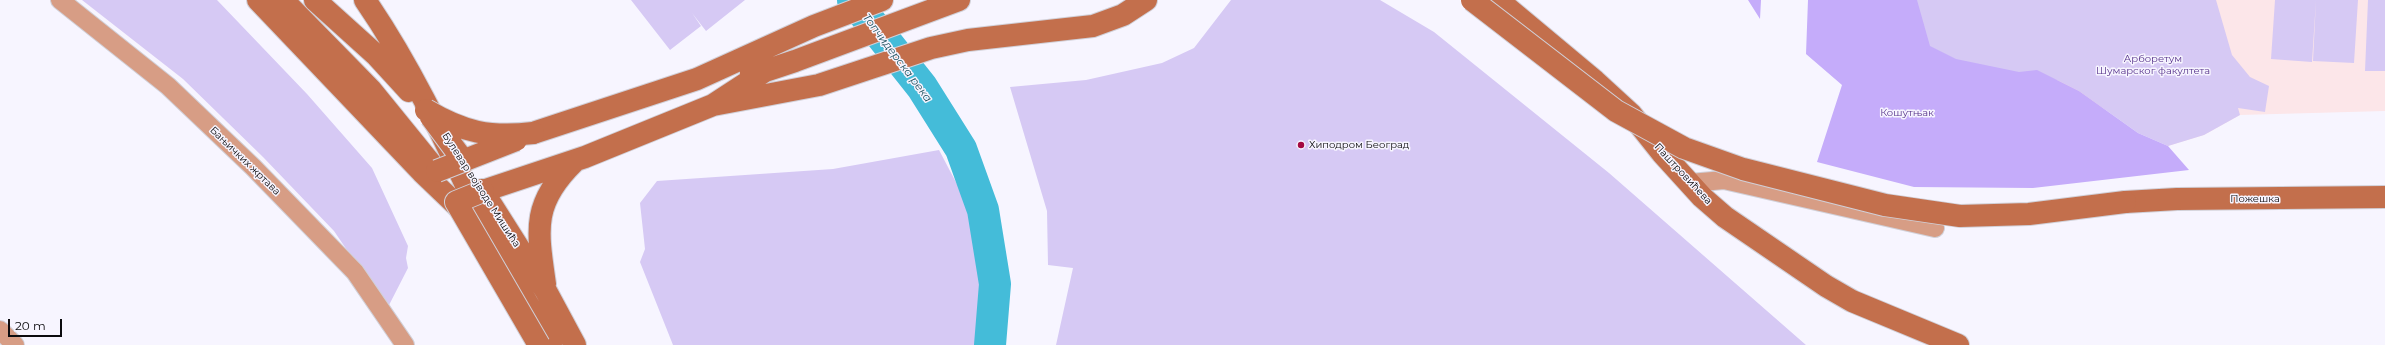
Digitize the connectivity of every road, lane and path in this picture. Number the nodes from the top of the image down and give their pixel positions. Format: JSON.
{"nodes":[{"id":1,"x":60,"y":0,"type":"edge"},
{"id":2,"x":258,"y":0,"type":"edge"},
{"id":3,"x":283,"y":0,"type":"edge"},
{"id":4,"x":315,"y":0,"type":"edge"},
{"id":5,"x":365,"y":0,"type":"edge"},
{"id":6,"x":882,"y":0,"type":"edge"},
{"id":7,"x":960,"y":0,"type":"edge"},
{"id":8,"x":1146,"y":0,"type":"edge"},
{"id":9,"x":1472,"y":0,"type":"edge"},
{"id":10,"x":1498,"y":0,"type":"edge"},
{"id":11,"x":766,"y":71,"type":"junction"},
{"id":12,"x":697,"y":79,"type":"junction"},
{"id":13,"x":713,"y":105,"type":"junction"},
{"id":14,"x":426,"y":110,"type":"junction"},
{"id":15,"x":532,"y":133,"type":"junction"},
{"id":16,"x":463,"y":160,"type":"junction"},
{"id":17,"x":576,"y":160,"type":"junction"},
{"id":18,"x":437,"y":171,"type":"junction"},
{"id":19,"x":1690,"y":183,"type":"junction"},
{"id":20,"x":483,"y":191,"type":"junction"},
{"id":21,"x":2385,"y":197,"type":"edge"},
{"id":22,"x":456,"y":202,"type":"junction"},
{"id":23,"x":1935,"y":228,"type":"dead end"},
{"id":24,"x":490,"y":237,"type":"junction"},
{"id":25,"x":546,"y":291,"type":"junction"},
{"id":26,"x":0,"y":330,"type":"edge"},
{"id":27,"x":15,"y":345,"type":"edge"},
{"id":28,"x":405,"y":345,"type":"edge"},
{"id":29,"x":539,"y":345,"type":"edge"},
{"id":30,"x":551,"y":345,"type":"edge"},
{"id":31,"x":575,"y":345,"type":"edge"},
{"id":32,"x":1958,"y":345,"type":"edge"}],
"edges":[{"from":1,"to":28,"type":"street","name":"Бањичких жртава"},
{"from":2,"to":24,"type":"main road"},
{"from":3,"to":18,"type":"main road"},
{"from":4,"to":14,"type":"main road","name":"Булевар војводе Мишића"},
{"from":5,"to":24,"type":"main road"},
{"from":6,"to":12,"type":"main road"},
{"from":7,"to":11,"type":"main road"},
{"from":8,"to":13,"type":"main road"},
{"from":9,"to":21,"type":"main road","name":"Пожешка","bridge":true},
{"from":10,"to":19,"type":"main road","name":"Паштровићева"},
{"from":11,"to":12,"type":"main road"},
{"from":11,"to":13,"type":"main road"},
{"from":12,"to":15,"type":"main road"},
{"from":13,"to":17,"type":"main road"},
{"from":14,"to":15,"type":"main road","bridge":true},
{"from":14,"to":16,"type":"main road","name":"Булевар војводе Мишића","bridge":true},
{"from":15,"to":16,"type":"main road","bridge":true},
{"from":16,"to":18,"type":"main road","bridge":true},
{"from":16,"to":20,"type":"main road","name":"Булевар војводе Мишића"},
{"from":17,"to":20,"type":"main road"},
{"from":17,"to":25,"type":"main road"},
{"from":18,"to":22,"type":"main road"},
{"from":19,"to":23,"type":"street"},
{"from":19,"to":32,"type":"main road","name":"Паштровићева"},
{"from":20,"to":22,"type":"main road","bridge":true},
{"from":20,"to":25,"type":"main road","name":"Булевар војводе Мишића"},
{"from":22,"to":29,"type":"main road","bridge":true},
{"from":24,"to":30,"type":"main road"},
{"from":25,"to":31,"type":"main road","name":"Булевар војводе Мишића"},
{"from":26,"to":27,"type":"street"}]}
